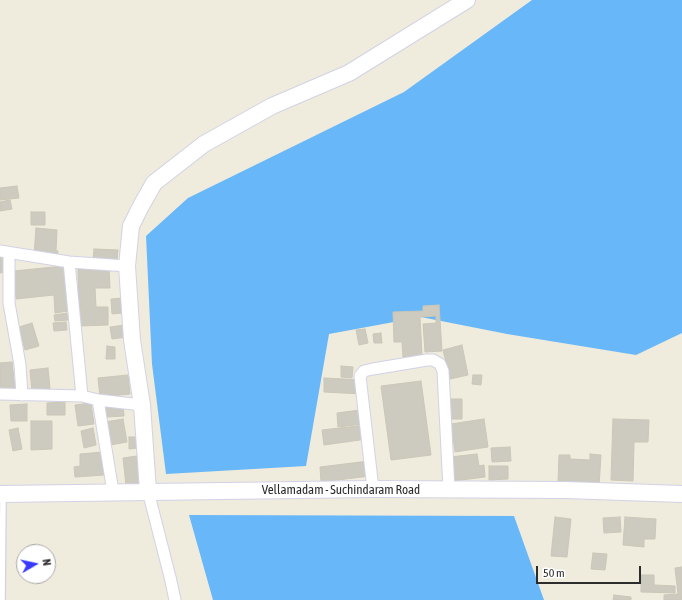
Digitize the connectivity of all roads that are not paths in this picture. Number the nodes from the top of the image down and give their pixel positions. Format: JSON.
{"nodes":[{"id":1,"x":467,"y":0,"type":"edge"},
{"id":2,"x":5,"y":252,"type":"edge"},
{"id":3,"x":69,"y":262,"type":"junction"},
{"id":4,"x":127,"y":266,"type":"junction"},
{"id":5,"x":0,"y":394,"type":"edge"},
{"id":6,"x":22,"y":395,"type":"junction"},
{"id":7,"x":82,"y":396,"type":"junction"},
{"id":8,"x":98,"y":400,"type":"junction"},
{"id":9,"x":142,"y":404,"type":"junction"},
{"id":10,"x":373,"y":489,"type":"junction"},
{"id":11,"x":449,"y":490,"type":"junction"},
{"id":12,"x":148,"y":491,"type":"junction"},
{"id":13,"x":113,"y":492,"type":"junction"},
{"id":14,"x":2,"y":494,"type":"edge"},
{"id":15,"x":682,"y":494,"type":"edge"},
{"id":16,"x":2,"y":600,"type":"edge"},
{"id":17,"x":174,"y":600,"type":"edge"}],
"edges":[{"from":1,"to":4,"type":"main road"},
{"from":2,"to":3,"type":"street"},
{"from":2,"to":6,"type":"street"},
{"from":3,"to":4,"type":"street"},
{"from":3,"to":7,"type":"street"},
{"from":4,"to":9,"type":"main road"},
{"from":5,"to":6,"type":"street"},
{"from":6,"to":7,"type":"street"},
{"from":7,"to":8,"type":"street"},
{"from":8,"to":9,"type":"street"},
{"from":8,"to":13,"type":"street"},
{"from":9,"to":12,"type":"main road"},
{"from":10,"to":11,"type":"main road","name":"Vellamadam - Suchindaram Road"},
{"from":10,"to":11,"type":"street"},
{"from":10,"to":12,"type":"main road","name":"Vellamadam - Suchindaram Road"},
{"from":11,"to":15,"type":"main road","name":"Vellamadam - Suchindaram Road"},
{"from":12,"to":13,"type":"main road","name":"Vellamadam - Suchindaram Road"},
{"from":12,"to":17,"type":"street"},
{"from":13,"to":14,"type":"main road","name":"Vellamadam - Suchindaram Road"},
{"from":14,"to":16,"type":"lane"}]}
